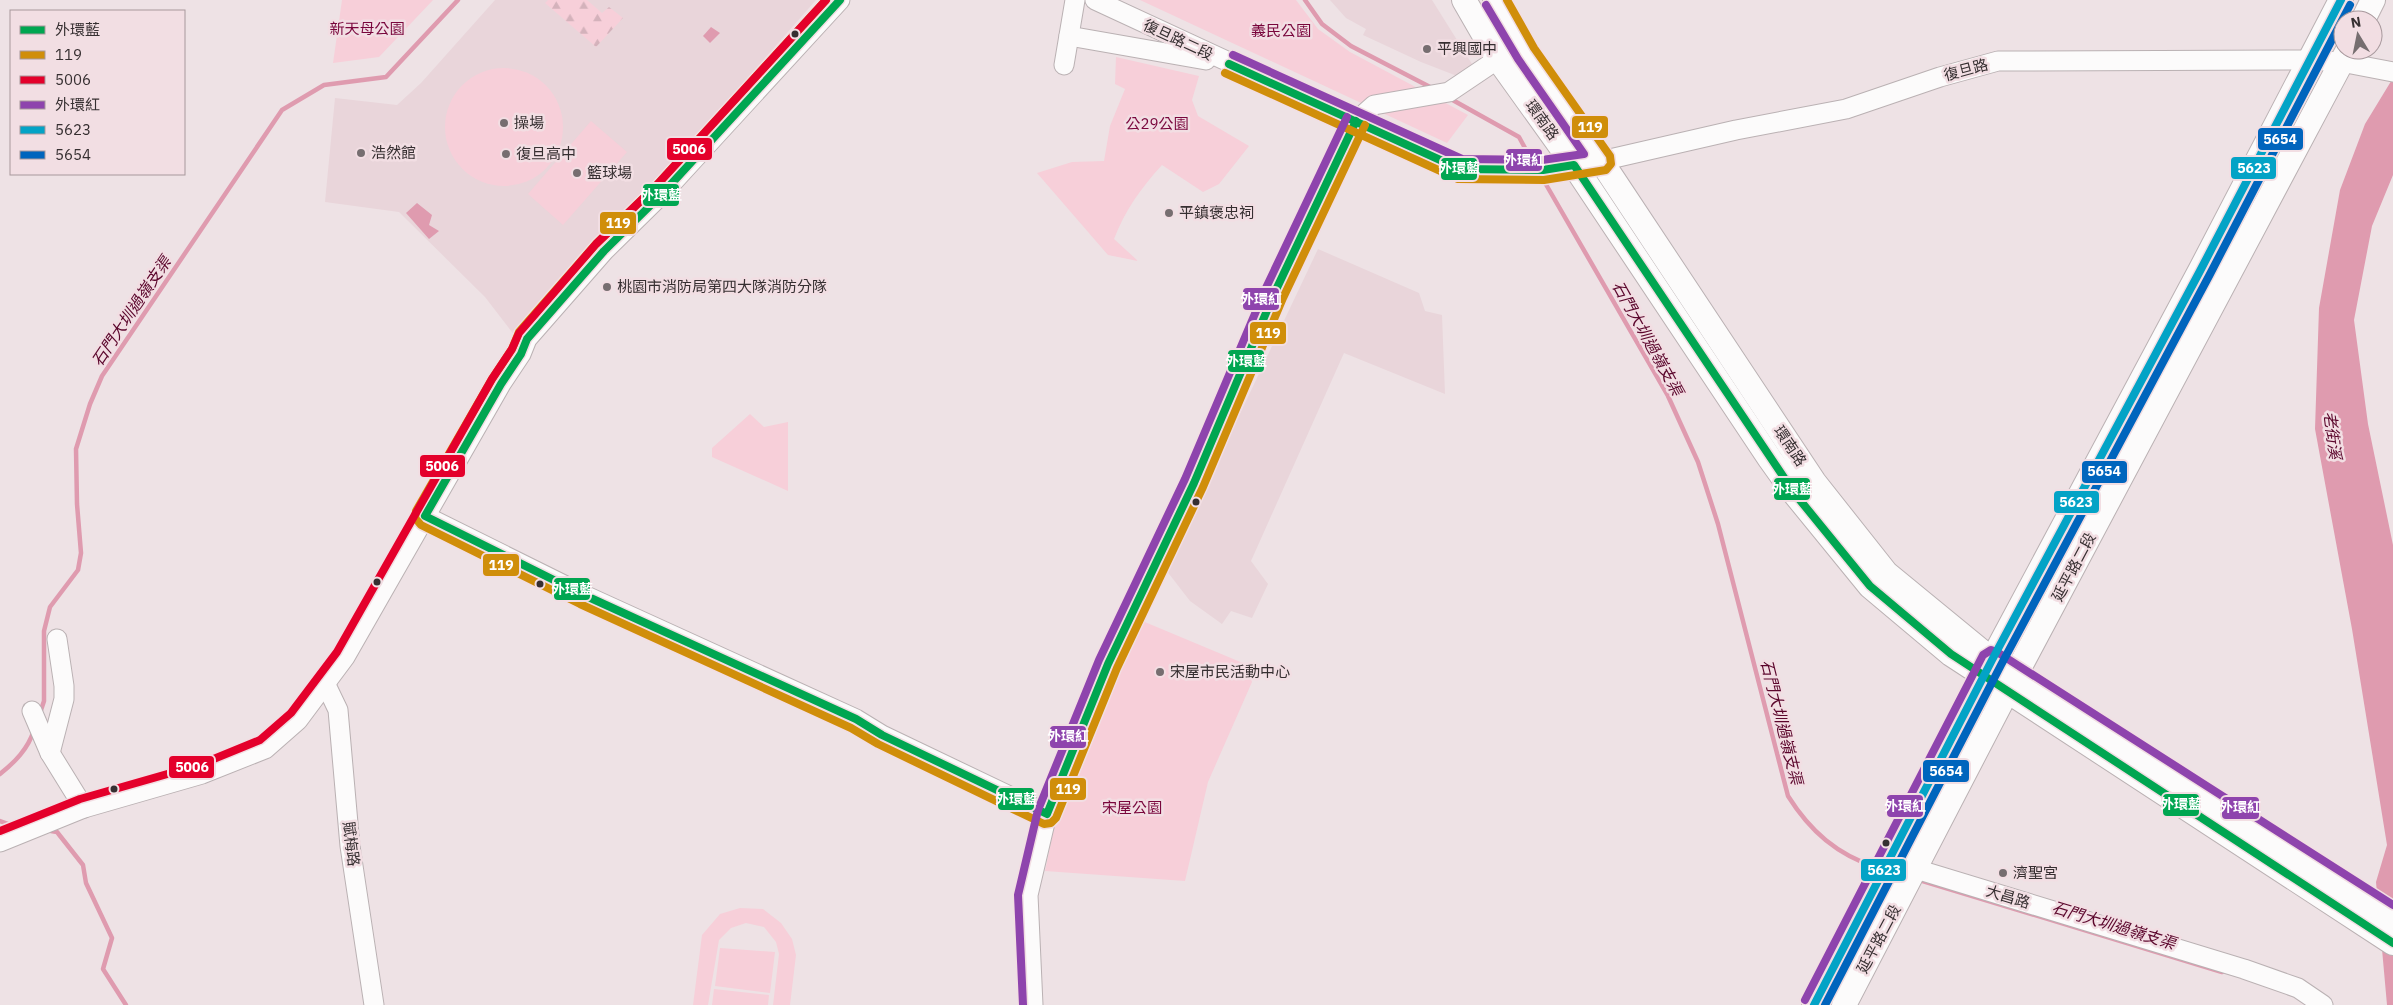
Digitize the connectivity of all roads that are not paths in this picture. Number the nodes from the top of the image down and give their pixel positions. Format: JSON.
{"nodes":[{"id":1,"x":840,"y":0,"type":"edge"},
{"id":2,"x":1075,"y":0,"type":"edge"},
{"id":3,"x":1094,"y":0,"type":"edge"},
{"id":4,"x":1464,"y":0,"type":"edge"},
{"id":5,"x":1495,"y":0,"type":"edge"},
{"id":6,"x":2341,"y":0,"type":"edge"},
{"id":7,"x":1069,"y":36,"type":"junction"},
{"id":8,"x":2333,"y":57,"type":"edge"},
{"id":9,"x":1498,"y":59,"type":"junction"},
{"id":10,"x":2309,"y":60,"type":"junction"},
{"id":11,"x":2342,"y":60,"type":"edge"},
{"id":12,"x":2355,"y":60,"type":"edge"},
{"id":13,"x":1230,"y":64,"type":"junction"},
{"id":14,"x":1064,"y":65,"type":"dead end"},
{"id":15,"x":2387,"y":71,"type":"edge"},
{"id":16,"x":1356,"y":121,"type":"junction"},
{"id":17,"x":1602,"y":161,"type":"junction"},
{"id":18,"x":1574,"y":164,"type":"junction"},
{"id":19,"x":425,"y":516,"type":"junction"},
{"id":20,"x":57,"y":639,"type":"dead end"},
{"id":21,"x":1989,"y":668,"type":"junction"},
{"id":22,"x":2012,"y":683,"type":"junction"},
{"id":23,"x":326,"y":685,"type":"junction"},
{"id":24,"x":32,"y":713,"type":"dead end"},
{"id":25,"x":50,"y":753,"type":"junction"},
{"id":26,"x":84,"y":808,"type":"junction"},
{"id":27,"x":1047,"y":814,"type":"junction"},
{"id":28,"x":0,"y":842,"type":"edge"},
{"id":29,"x":1891,"y":859,"type":"junction"},
{"id":30,"x":1916,"y":869,"type":"junction"},
{"id":31,"x":2393,"y":917,"type":"edge"},
{"id":32,"x":2393,"y":943,"type":"edge"},
{"id":33,"x":374,"y":1005,"type":"edge"},
{"id":34,"x":1032,"y":1005,"type":"edge"},
{"id":35,"x":1814,"y":1005,"type":"edge"},
{"id":36,"x":1844,"y":1005,"type":"edge"},
{"id":37,"x":2323,"y":1005,"type":"edge"}],
"edges":[{"from":1,"to":19,"type":"street"},
{"from":2,"to":7,"type":"street"},
{"from":3,"to":13,"type":"street","name":"復旦路二段"},
{"from":4,"to":9,"type":"main road","name":"環南路"},
{"from":5,"to":17,"type":"main road","name":"環南路"},
{"from":6,"to":10,"type":"main road","name":"延平路二段"},
{"from":7,"to":13,"type":"street"},
{"from":7,"to":14,"type":"street"},
{"from":8,"to":10,"type":"street","name":"復旦路"},
{"from":9,"to":16,"type":"street"},
{"from":9,"to":18,"type":"main road","name":"環南路"},
{"from":10,"to":17,"type":"street","name":"復旦路"},
{"from":10,"to":21,"type":"main road","name":"延平路二段"},
{"from":11,"to":22,"type":"main road","name":"延平路二段"},
{"from":12,"to":15,"type":"street","name":"復旦路"},
{"from":13,"to":16,"type":"street","name":"復旦路二段"},
{"from":16,"to":18,"type":"street","name":"復旦路二段"},
{"from":16,"to":27,"type":"street"},
{"from":17,"to":18,"type":"street","name":"復旦路二段"},
{"from":17,"to":21,"type":"main road","name":"環南路"},
{"from":18,"to":21,"type":"main road","name":"環南路"},
{"from":19,"to":23,"type":"street"},
{"from":19,"to":27,"type":"street"},
{"from":20,"to":25,"type":"street"},
{"from":21,"to":22,"type":"main road","name":"環南路"},
{"from":21,"to":29,"type":"main road","name":"延平路二段"},
{"from":22,"to":30,"type":"main road","name":"延平路二段"},
{"from":22,"to":31,"type":"main road"},
{"from":22,"to":32,"type":"main road"},
{"from":23,"to":26,"type":"street"},
{"from":23,"to":33,"type":"street","name":"賦梅路"},
{"from":24,"to":25,"type":"street"},
{"from":25,"to":26,"type":"street"},
{"from":26,"to":28,"type":"street"},
{"from":27,"to":34,"type":"street"},
{"from":29,"to":30,"type":"street","name":"大昌路"},
{"from":29,"to":35,"type":"main road","name":"延平路二段"},
{"from":30,"to":36,"type":"main road","name":"延平路二段"},
{"from":30,"to":37,"type":"street","name":"大昌路"}]}
